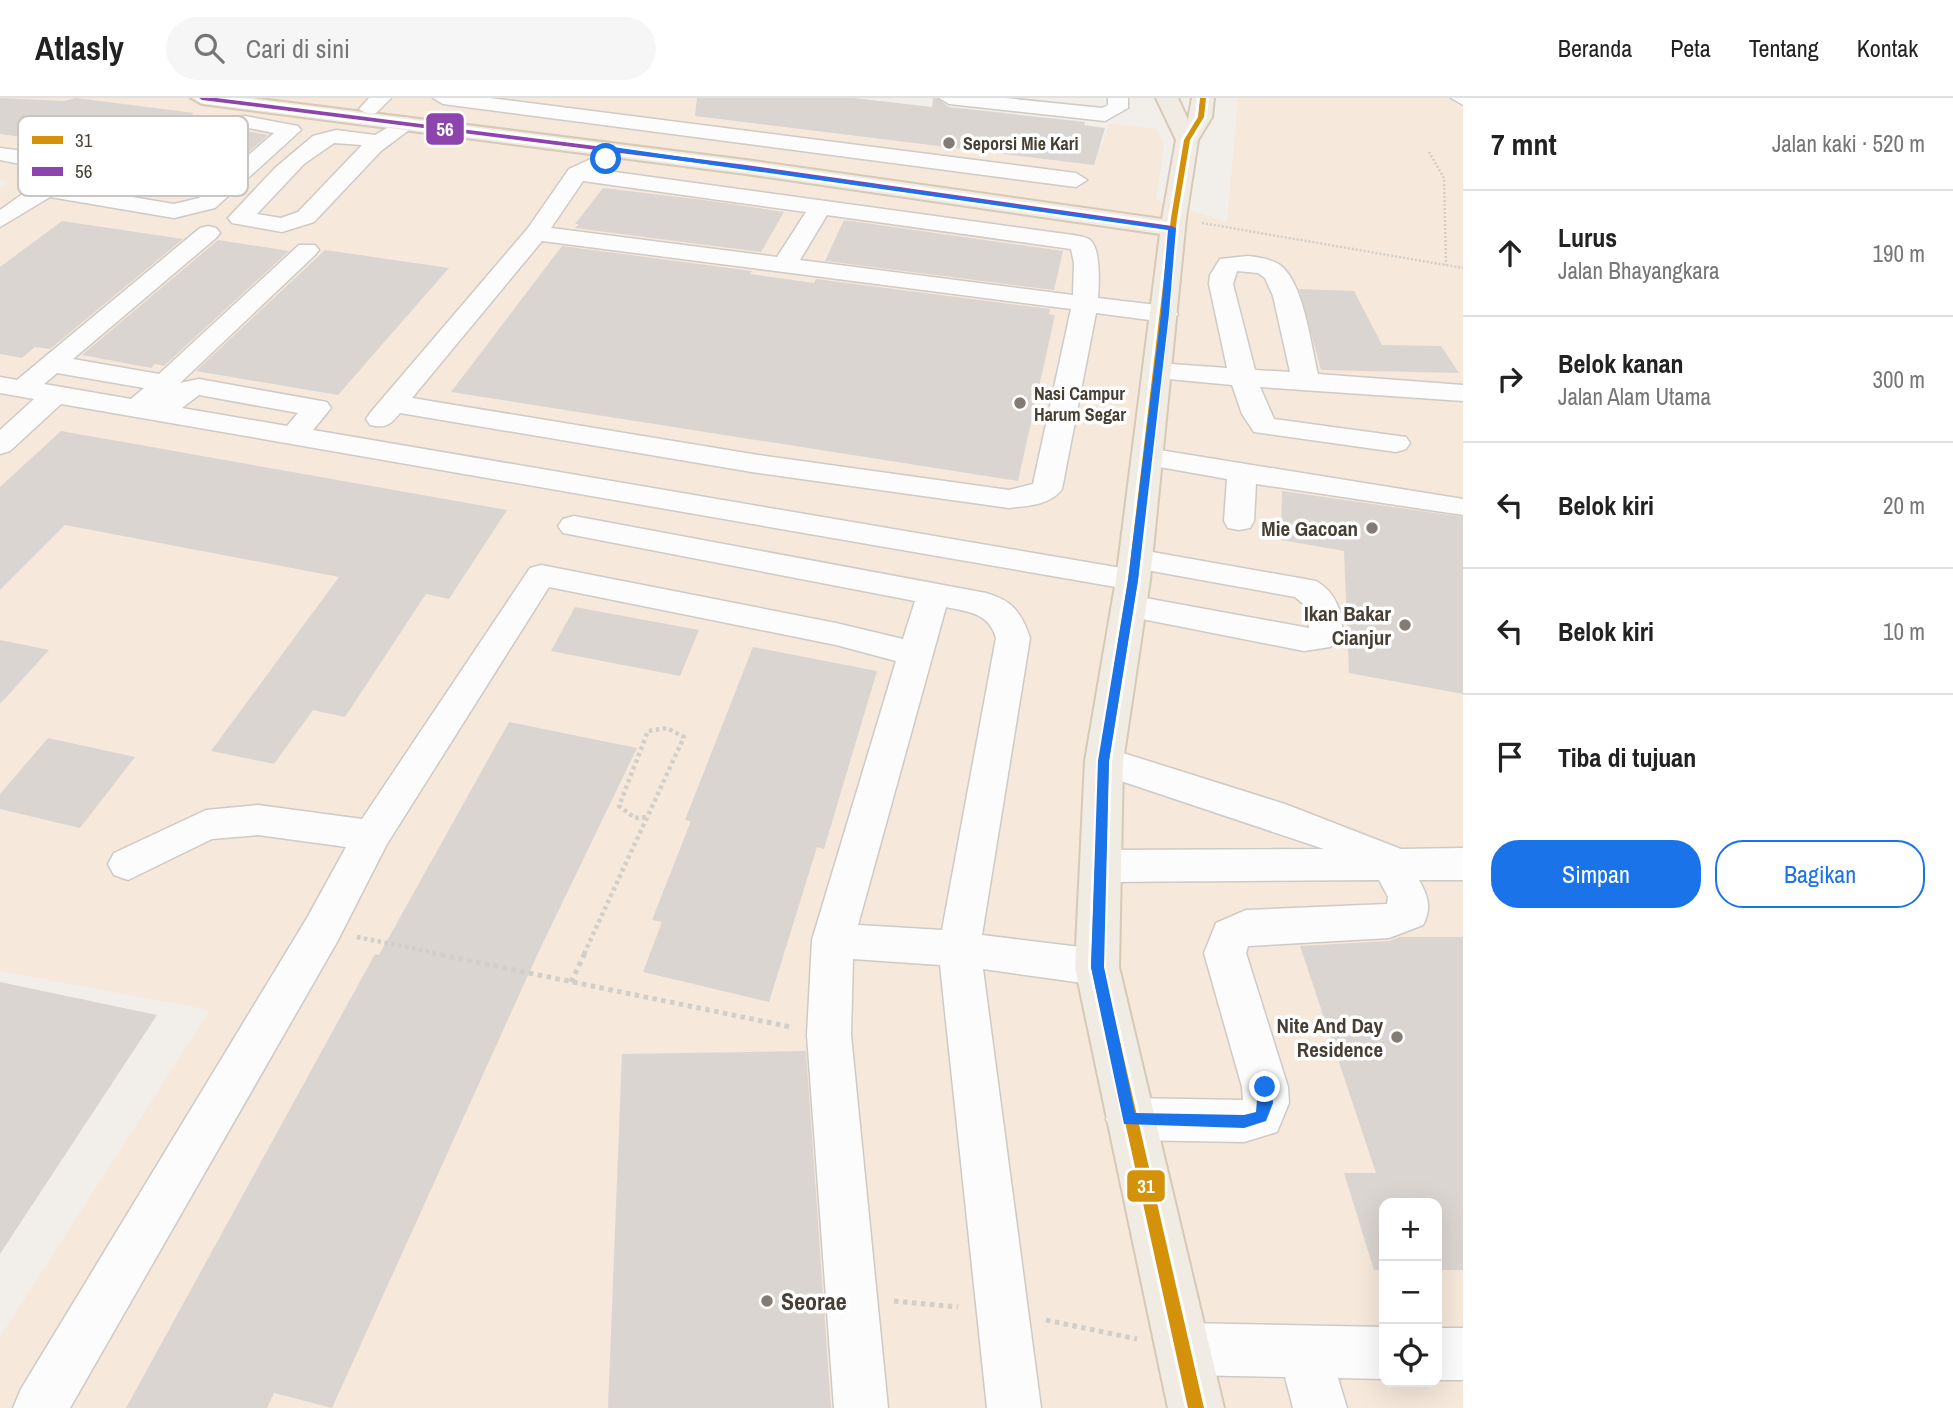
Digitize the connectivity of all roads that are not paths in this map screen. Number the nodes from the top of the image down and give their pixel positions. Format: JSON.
{"nodes":[{"id":1,"x":202,"y":98,"type":"edge"},
{"id":2,"x":277,"y":98,"type":"edge"},
{"id":3,"x":443,"y":98,"type":"edge"},
{"id":4,"x":949,"y":98,"type":"edge"},
{"id":5,"x":1118,"y":98,"type":"edge"},
{"id":6,"x":1167,"y":98,"type":"edge"},
{"id":7,"x":1202,"y":98,"type":"edge"},
{"id":8,"x":375,"y":103,"type":"edge"},
{"id":9,"x":248,"y":122,"type":"edge"},
{"id":10,"x":406,"y":123,"type":"junction"},
{"id":11,"x":585,"y":140,"type":"junction"},
{"id":12,"x":1187,"y":140,"type":"junction"},
{"id":13,"x":380,"y":142,"type":"junction"},
{"id":14,"x":621,"y":145,"type":"junction"},
{"id":15,"x":0,"y":154,"type":"edge"},
{"id":16,"x":18,"y":157,"type":"edge"},
{"id":17,"x":248,"y":167,"type":"edge"},
{"id":18,"x":746,"y":167,"type":"junction"},
{"id":19,"x":998,"y":170,"type":"junction"},
{"id":20,"x":577,"y":174,"type":"junction"},
{"id":21,"x":1076,"y":180,"type":"dead end"},
{"id":22,"x":989,"y":191,"type":"junction"},
{"id":23,"x":755,"y":193,"type":"junction"},
{"id":24,"x":38,"y":196,"type":"edge"},
{"id":25,"x":83,"y":196,"type":"edge"},
{"id":26,"x":215,"y":196,"type":"edge"},
{"id":27,"x":821,"y":206,"type":"junction"},
{"id":28,"x":874,"y":209,"type":"dead end"},
{"id":29,"x":0,"y":220,"type":"edge"},
{"id":30,"x":1173,"y":223,"type":"junction"},
{"id":31,"x":208,"y":233,"type":"dead end"},
{"id":32,"x":536,"y":233,"type":"junction"},
{"id":33,"x":307,"y":250,"type":"dead end"},
{"id":34,"x":785,"y":264,"type":"junction"},
{"id":35,"x":1085,"y":305,"type":"junction"},
{"id":36,"x":1165,"y":314,"type":"junction"},
{"id":37,"x":52,"y":364,"type":"junction"},
{"id":38,"x":1157,"y":371,"type":"junction"},
{"id":39,"x":1244,"y":377,"type":"junction"},
{"id":40,"x":1306,"y":382,"type":"junction"},
{"id":41,"x":164,"y":383,"type":"junction"},
{"id":42,"x":11,"y":387,"type":"edge"},
{"id":43,"x":1463,"y":393,"type":"edge"},
{"id":44,"x":55,"y":395,"type":"junction"},
{"id":45,"x":393,"y":403,"type":"junction"},
{"id":46,"x":149,"y":411,"type":"junction"},
{"id":47,"x":1396,"y":443,"type":"dead end"},
{"id":48,"x":0,"y":445,"type":"edge"},
{"id":49,"x":356,"y":447,"type":"junction"},
{"id":50,"x":1147,"y":457,"type":"junction"},
{"id":51,"x":758,"y":464,"type":"junction"},
{"id":52,"x":1242,"y":472,"type":"junction"},
{"id":53,"x":842,"y":475,"type":"junction"},
{"id":54,"x":597,"y":489,"type":"junction"},
{"id":55,"x":1458,"y":507,"type":"dead end"},
{"id":56,"x":736,"y":512,"type":"junction"},
{"id":57,"x":1239,"y":522,"type":"dead end"},
{"id":58,"x":574,"y":526,"type":"junction"},
{"id":59,"x":822,"y":527,"type":"junction"},
{"id":60,"x":541,"y":575,"type":"junction"},
{"id":61,"x":1132,"y":581,"type":"junction"},
{"id":62,"x":933,"y":594,"type":"junction"},
{"id":63,"x":915,"y":654,"type":"junction"},
{"id":64,"x":1104,"y":761,"type":"junction"},
{"id":65,"x":372,"y":835,"type":"junction"},
{"id":66,"x":1392,"y":861,"type":"junction"},
{"id":67,"x":128,"y":864,"type":"dead end"},
{"id":68,"x":1463,"y":864,"type":"edge"},
{"id":69,"x":1101,"y":866,"type":"junction"},
{"id":70,"x":832,"y":940,"type":"junction"},
{"id":71,"x":959,"y":949,"type":"junction"},
{"id":72,"x":1097,"y":967,"type":"junction"},
{"id":73,"x":1129,"y":1119,"type":"junction"},
{"id":74,"x":1182,"y":1349,"type":"junction"},
{"id":75,"x":1304,"y":1351,"type":"junction"},
{"id":76,"x":1379,"y":1353,"type":"edge"},
{"id":77,"x":1442,"y":1354,"type":"edge"},
{"id":78,"x":1463,"y":1354,"type":"edge"},
{"id":79,"x":40,"y":1408,"type":"edge"},
{"id":80,"x":861,"y":1408,"type":"edge"},
{"id":81,"x":1014,"y":1408,"type":"edge"},
{"id":82,"x":1196,"y":1408,"type":"edge"},
{"id":83,"x":1320,"y":1408,"type":"edge"}],
"edges":[{"from":1,"to":10,"type":"main road"},
{"from":2,"to":8,"type":"main road"},
{"from":3,"to":19,"type":"street"},
{"from":4,"to":5,"type":"street"},
{"from":6,"to":12,"type":"main road"},
{"from":7,"to":12,"type":"main road"},
{"from":8,"to":11,"type":"main road"},
{"from":9,"to":17,"type":"street"},
{"from":10,"to":11,"type":"main road"},
{"from":10,"to":13,"type":"street"},
{"from":11,"to":14,"type":"main road"},
{"from":11,"to":20,"type":"street"},
{"from":12,"to":30,"type":"main road"},
{"from":13,"to":13,"type":"street"},
{"from":14,"to":18,"type":"main road"},
{"from":14,"to":20,"type":"street"},
{"from":14,"to":22,"type":"main road"},
{"from":14,"to":23,"type":"street"},
{"from":15,"to":16,"type":"street"},
{"from":18,"to":23,"type":"street"},
{"from":18,"to":30,"type":"main road"},
{"from":19,"to":21,"type":"street"},
{"from":19,"to":22,"type":"street"},
{"from":20,"to":27,"type":"street"},
{"from":20,"to":32,"type":"street"},
{"from":22,"to":30,"type":"main road"},
{"from":23,"to":28,"type":"street"},
{"from":24,"to":29,"type":"street"},
{"from":25,"to":26,"type":"street"},
{"from":27,"to":34,"type":"street"},
{"from":27,"to":35,"type":"street"},
{"from":30,"to":36,"type":"main road"},
{"from":31,"to":37,"type":"street"},
{"from":32,"to":34,"type":"street"},
{"from":32,"to":45,"type":"street"},
{"from":33,"to":41,"type":"street"},
{"from":34,"to":35,"type":"street"},
{"from":35,"to":36,"type":"street"},
{"from":35,"to":53,"type":"street"},
{"from":36,"to":38,"type":"main road"},
{"from":37,"to":41,"type":"street"},
{"from":37,"to":42,"type":"street"},
{"from":38,"to":39,"type":"street"},
{"from":38,"to":50,"type":"main road"},
{"from":39,"to":40,"type":"street"},
{"from":39,"to":40,"type":"street"},
{"from":39,"to":47,"type":"street"},
{"from":40,"to":43,"type":"street"},
{"from":41,"to":46,"type":"street"},
{"from":42,"to":44,"type":"street"},
{"from":44,"to":46,"type":"street"},
{"from":44,"to":48,"type":"street"},
{"from":45,"to":49,"type":"street"},
{"from":45,"to":51,"type":"street"},
{"from":46,"to":49,"type":"street"},
{"from":49,"to":54,"type":"street"},
{"from":50,"to":52,"type":"street"},
{"from":50,"to":61,"type":"main road"},
{"from":51,"to":53,"type":"street"},
{"from":51,"to":56,"type":"street"},
{"from":52,"to":55,"type":"street"},
{"from":52,"to":57,"type":"street"},
{"from":53,"to":59,"type":"lane"},
{"from":54,"to":56,"type":"street"},
{"from":54,"to":58,"type":"street"},
{"from":56,"to":59,"type":"street"},
{"from":58,"to":60,"type":"street"},
{"from":58,"to":62,"type":"street"},
{"from":59,"to":61,"type":"street"},
{"from":60,"to":63,"type":"street"},
{"from":60,"to":65,"type":"street"},
{"from":61,"to":61,"type":"street"},
{"from":61,"to":64,"type":"main road"},
{"from":62,"to":63,"type":"street"},
{"from":62,"to":71,"type":"street"},
{"from":63,"to":70,"type":"street"},
{"from":64,"to":66,"type":"street"},
{"from":64,"to":69,"type":"main road"},
{"from":65,"to":67,"type":"street"},
{"from":65,"to":79,"type":"street"},
{"from":66,"to":68,"type":"street"},
{"from":66,"to":69,"type":"street"},
{"from":66,"to":73,"type":"street"},
{"from":69,"to":72,"type":"main road"},
{"from":70,"to":71,"type":"street"},
{"from":70,"to":80,"type":"street"},
{"from":71,"to":72,"type":"street"},
{"from":71,"to":81,"type":"street"},
{"from":72,"to":73,"type":"main road"},
{"from":73,"to":74,"type":"main road"},
{"from":74,"to":75,"type":"street"},
{"from":74,"to":82,"type":"main road"},
{"from":75,"to":76,"type":"street"},
{"from":75,"to":83,"type":"street"},
{"from":77,"to":78,"type":"street"}]}
